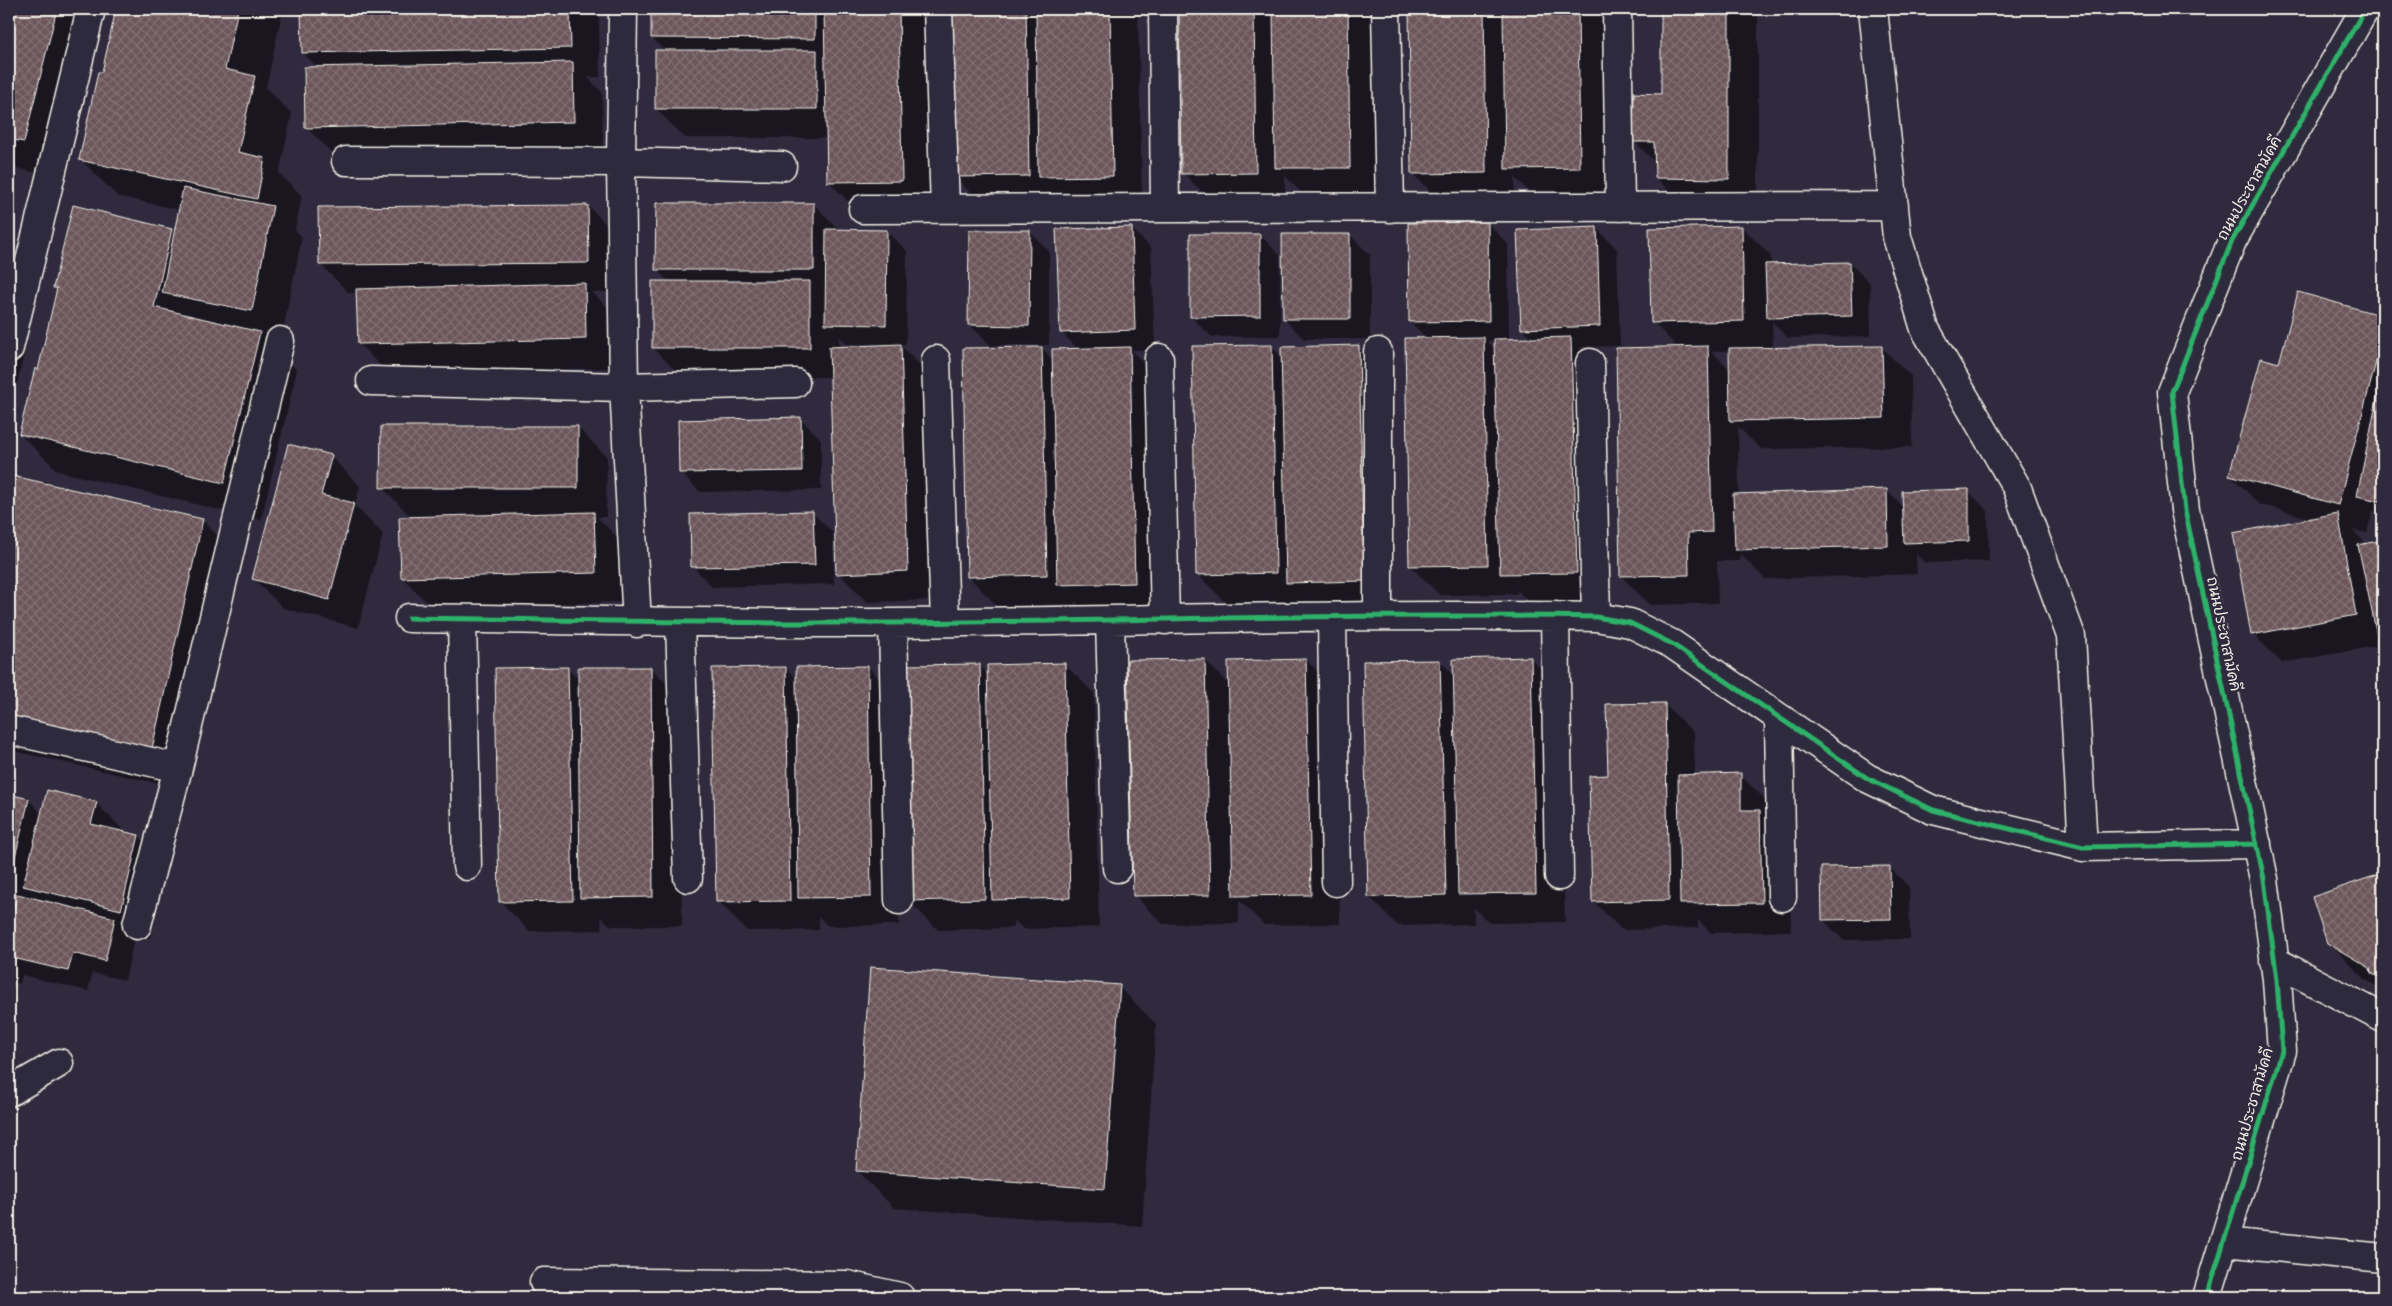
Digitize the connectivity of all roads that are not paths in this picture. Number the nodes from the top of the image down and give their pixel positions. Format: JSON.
{"nodes":[{"id":1,"x":91,"y":9,"type":"edge"},
{"id":2,"x":622,"y":9,"type":"edge"},
{"id":3,"x":938,"y":9,"type":"edge"},
{"id":4,"x":1163,"y":9,"type":"edge"},
{"id":5,"x":1386,"y":9,"type":"edge"},
{"id":6,"x":1617,"y":9,"type":"edge"},
{"id":7,"x":1873,"y":9,"type":"edge"},
{"id":8,"x":2365,"y":9,"type":"edge"},
{"id":9,"x":346,"y":161,"type":"dead end"},
{"id":10,"x":621,"y":162,"type":"junction"},
{"id":11,"x":782,"y":166,"type":"dead end"},
{"id":12,"x":1894,"y":206,"type":"junction"},
{"id":13,"x":1620,"y":207,"type":"junction"},
{"id":14,"x":945,"y":208,"type":"junction"},
{"id":15,"x":1165,"y":208,"type":"junction"},
{"id":16,"x":1390,"y":208,"type":"junction"},
{"id":17,"x":863,"y":209,"type":"dead end"},
{"id":18,"x":280,"y":341,"type":"dead end"},
{"id":19,"x":9,"y":348,"type":"edge"},
{"id":20,"x":1378,"y":352,"type":"dead end"},
{"id":21,"x":1159,"y":358,"type":"dead end"},
{"id":22,"x":936,"y":360,"type":"dead end"},
{"id":23,"x":1590,"y":363,"type":"dead end"},
{"id":24,"x":370,"y":382,"type":"dead end"},
{"id":25,"x":795,"y":384,"type":"dead end"},
{"id":26,"x":624,"y":387,"type":"junction"},
{"id":27,"x":1378,"y":616,"type":"junction"},
{"id":28,"x":1555,"y":616,"type":"junction"},
{"id":29,"x":1596,"y":617,"type":"junction"},
{"id":30,"x":409,"y":618,"type":"dead end"},
{"id":31,"x":1332,"y":618,"type":"junction"},
{"id":32,"x":462,"y":619,"type":"junction"},
{"id":33,"x":1110,"y":620,"type":"junction"},
{"id":34,"x":1165,"y":620,"type":"junction"},
{"id":35,"x":637,"y":622,"type":"junction"},
{"id":36,"x":680,"y":622,"type":"junction"},
{"id":37,"x":945,"y":622,"type":"junction"},
{"id":38,"x":893,"y":623,"type":"junction"},
{"id":39,"x":1779,"y":719,"type":"junction"},
{"id":40,"x":9,"y":730,"type":"edge"},
{"id":41,"x":178,"y":768,"type":"junction"},
{"id":42,"x":2257,"y":844,"type":"junction"},
{"id":43,"x":2082,"y":847,"type":"junction"},
{"id":44,"x":467,"y":866,"type":"dead end"},
{"id":45,"x":1117,"y":868,"type":"dead end"},
{"id":46,"x":1559,"y":876,"type":"dead end"},
{"id":47,"x":688,"y":878,"type":"dead end"},
{"id":48,"x":1336,"y":882,"type":"dead end"},
{"id":49,"x":1782,"y":897,"type":"dead end"},
{"id":50,"x":898,"y":900,"type":"dead end"},
{"id":51,"x":137,"y":925,"type":"dead end"},
{"id":52,"x":2274,"y":961,"type":"junction"},
{"id":53,"x":2383,"y":1018,"type":"edge"},
{"id":54,"x":59,"y":1063,"type":"dead end"},
{"id":55,"x":9,"y":1092,"type":"edge"},
{"id":56,"x":2224,"y":1242,"type":"junction"},
{"id":57,"x":2383,"y":1258,"type":"edge"},
{"id":58,"x":544,"y":1282,"type":"dead end"},
{"id":59,"x":900,"y":1297,"type":"edge"},
{"id":60,"x":2207,"y":1297,"type":"edge"}],
"edges":[{"from":1,"to":19,"type":"street"},
{"from":2,"to":10,"type":"street"},
{"from":3,"to":14,"type":"street"},
{"from":4,"to":15,"type":"street"},
{"from":5,"to":16,"type":"street"},
{"from":6,"to":13,"type":"street"},
{"from":7,"to":12,"type":"street"},
{"from":8,"to":42,"type":"street","name":"ถนนประชาสามัคคี"},
{"from":9,"to":10,"type":"street"},
{"from":10,"to":11,"type":"street"},
{"from":10,"to":26,"type":"street"},
{"from":12,"to":13,"type":"street"},
{"from":12,"to":43,"type":"street"},
{"from":13,"to":16,"type":"street"},
{"from":14,"to":15,"type":"street"},
{"from":14,"to":17,"type":"street"},
{"from":15,"to":16,"type":"street"},
{"from":18,"to":41,"type":"street"},
{"from":20,"to":27,"type":"street"},
{"from":21,"to":34,"type":"street"},
{"from":22,"to":37,"type":"street"},
{"from":23,"to":29,"type":"street"},
{"from":24,"to":26,"type":"street"},
{"from":25,"to":26,"type":"street"},
{"from":26,"to":35,"type":"street"},
{"from":27,"to":28,"type":"street"},
{"from":27,"to":31,"type":"street"},
{"from":28,"to":29,"type":"street"},
{"from":28,"to":46,"type":"street"},
{"from":29,"to":39,"type":"street"},
{"from":30,"to":32,"type":"street"},
{"from":31,"to":34,"type":"street"},
{"from":31,"to":48,"type":"street"},
{"from":32,"to":35,"type":"street"},
{"from":32,"to":44,"type":"street"},
{"from":33,"to":34,"type":"street"},
{"from":33,"to":37,"type":"street"},
{"from":33,"to":45,"type":"street"},
{"from":35,"to":36,"type":"street"},
{"from":36,"to":38,"type":"street"},
{"from":36,"to":47,"type":"street"},
{"from":37,"to":38,"type":"street"},
{"from":38,"to":50,"type":"street"},
{"from":39,"to":43,"type":"street"},
{"from":39,"to":49,"type":"street"},
{"from":40,"to":41,"type":"street"},
{"from":41,"to":51,"type":"street"},
{"from":42,"to":43,"type":"street"},
{"from":42,"to":52,"type":"street","name":"ถนนประชาสามัคคี"},
{"from":52,"to":53,"type":"street"},
{"from":52,"to":56,"type":"street","name":"ถนนประชาสามัคคี"},
{"from":54,"to":55,"type":"street"},
{"from":56,"to":57,"type":"street"},
{"from":56,"to":60,"type":"street","name":"ถนนประชาสามัคคี"},
{"from":58,"to":59,"type":"street"}]}
